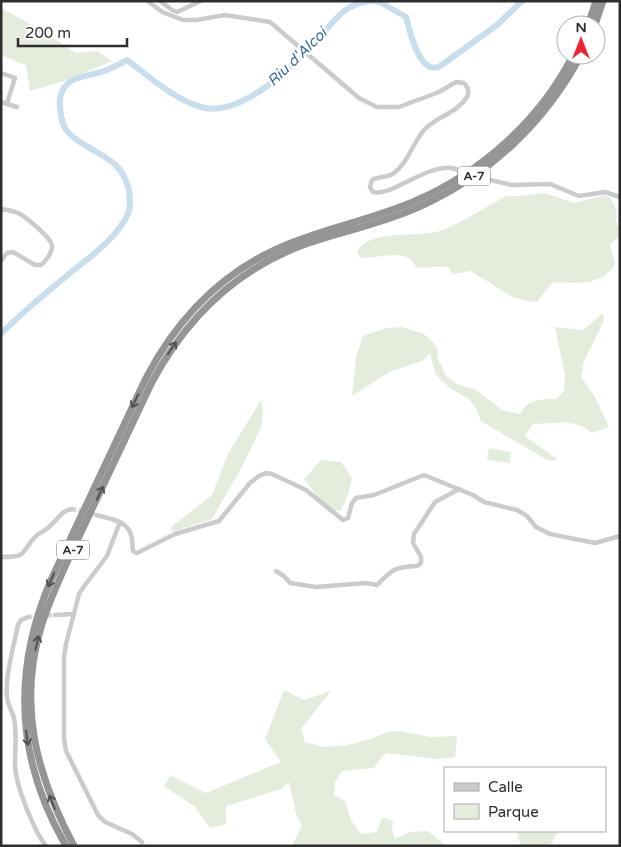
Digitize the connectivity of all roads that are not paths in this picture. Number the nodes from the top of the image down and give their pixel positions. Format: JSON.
{"nodes":[{"id":1,"x":148,"y":1,"type":"edge"},
{"id":2,"x":160,"y":1,"type":"edge"},
{"id":3,"x":201,"y":1,"type":"edge"},
{"id":4,"x":596,"y":1,"type":"edge"},
{"id":5,"x":603,"y":1,"type":"edge"},
{"id":6,"x":591,"y":15,"type":"edge"},
{"id":7,"x":598,"y":15,"type":"edge"},
{"id":8,"x":568,"y":65,"type":"edge"},
{"id":9,"x":575,"y":65,"type":"edge"},
{"id":10,"x":1,"y":73,"type":"edge"},
{"id":11,"x":4,"y":102,"type":"edge"},
{"id":12,"x":17,"y":107,"type":"dead end"},
{"id":13,"x":620,"y":198,"type":"edge"},
{"id":14,"x":1,"y":209,"type":"edge"},
{"id":15,"x":322,"y":235,"type":"junction"},
{"id":16,"x":1,"y":261,"type":"edge"},
{"id":17,"x":228,"y":283,"type":"junction"},
{"id":18,"x":459,"y":489,"type":"junction"},
{"id":19,"x":72,"y":509,"type":"dead end"},
{"id":20,"x":97,"y":515,"type":"tunnel mouth"},
{"id":21,"x":120,"y":522,"type":"junction"},
{"id":22,"x":620,"y":536,"type":"edge"},
{"id":23,"x":1,"y":558,"type":"edge"},
{"id":24,"x":276,"y":571,"type":"dead end"},
{"id":25,"x":74,"y":614,"type":"junction"},
{"id":26,"x":55,"y":615,"type":"tunnel mouth"},
{"id":27,"x":28,"y":617,"type":"dead end"},
{"id":28,"x":142,"y":842,"type":"dead end"},
{"id":29,"x":46,"y":846,"type":"edge"},
{"id":30,"x":66,"y":846,"type":"edge"},
{"id":31,"x":74,"y":846,"type":"edge"}],
"edges":[{"from":1,"to":13,"type":"street","bridge":true},
{"from":2,"to":3,"type":"street"},
{"from":4,"to":6,"type":"highway"},
{"from":5,"to":7,"type":"highway"},
{"from":8,"to":15,"type":"highway","number":"A-7"},
{"from":9,"to":15,"type":"highway","number":"A-7"},
{"from":10,"to":11,"type":"street"},
{"from":11,"to":12,"type":"street"},
{"from":14,"to":16,"type":"street"},
{"from":15,"to":17,"type":"highway","number":"A-7"},
{"from":17,"to":30,"type":"highway","number":"A-7","one_way":true},
{"from":31,"to":17,"type":"highway","number":"A-7","one_way":true},
{"from":18,"to":21,"type":"street"},
{"from":18,"to":22,"type":"street"},
{"from":18,"to":24,"type":"street"},
{"from":19,"to":23,"type":"street"},
{"from":20,"to":21,"type":"street"},
{"from":21,"to":25,"type":"street"},
{"from":25,"to":26,"type":"street"},
{"from":25,"to":28,"type":"street"},
{"from":27,"to":29,"type":"street"}]}
